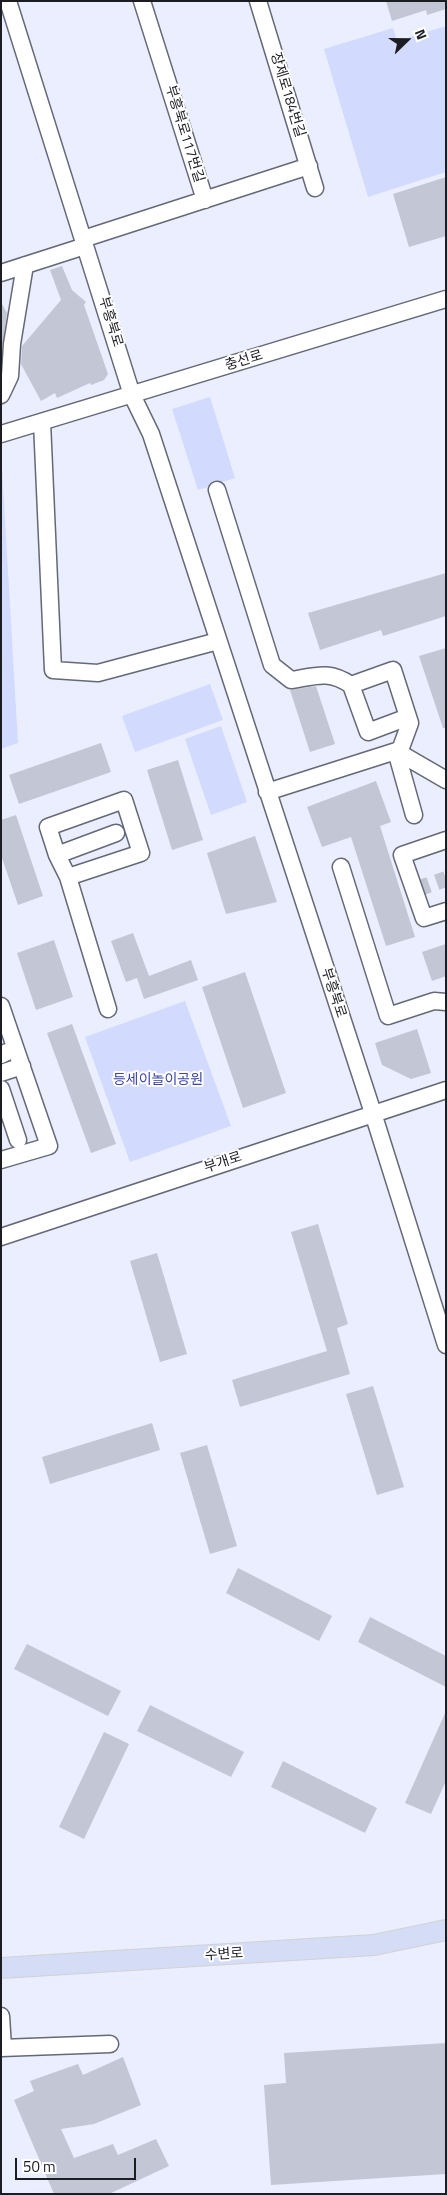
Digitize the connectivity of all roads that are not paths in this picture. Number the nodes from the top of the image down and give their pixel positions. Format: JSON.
{"nodes":[{"id":1,"x":8,"y":1,"type":"edge"},
{"id":2,"x":142,"y":1,"type":"edge"},
{"id":3,"x":258,"y":1,"type":"edge"},
{"id":4,"x":309,"y":166,"type":"junction"},
{"id":5,"x":316,"y":188,"type":"dead end"},
{"id":6,"x":205,"y":200,"type":"junction"},
{"id":7,"x":84,"y":242,"type":"junction"},
{"id":8,"x":25,"y":265,"type":"junction"},
{"id":9,"x":1,"y":272,"type":"edge"},
{"id":10,"x":446,"y":299,"type":"edge"},
{"id":11,"x":7,"y":345,"type":"edge"},
{"id":12,"x":132,"y":394,"type":"junction"},
{"id":13,"x":1,"y":395,"type":"edge"},
{"id":14,"x":42,"y":422,"type":"junction"},
{"id":15,"x":1,"y":434,"type":"edge"},
{"id":16,"x":217,"y":490,"type":"dead end"},
{"id":17,"x":218,"y":641,"type":"junction"},
{"id":18,"x":351,"y":685,"type":"junction"},
{"id":19,"x":408,"y":718,"type":"junction"},
{"id":20,"x":398,"y":752,"type":"junction"},
{"id":21,"x":446,"y":780,"type":"edge"},
{"id":22,"x":267,"y":792,"type":"junction"},
{"id":23,"x":414,"y":815,"type":"dead end"},
{"id":24,"x":116,"y":833,"type":"dead end"},
{"id":25,"x":446,"y":840,"type":"edge"},
{"id":26,"x":57,"y":856,"type":"junction"},
{"id":27,"x":341,"y":867,"type":"dead end"},
{"id":28,"x":68,"y":877,"type":"junction"},
{"id":29,"x":446,"y":911,"type":"edge"},
{"id":30,"x":446,"y":1002,"type":"edge"},
{"id":31,"x":1,"y":1006,"type":"edge"},
{"id":32,"x":108,"y":1009,"type":"dead end"},
{"id":33,"x":22,"y":1066,"type":"junction"},
{"id":34,"x":1,"y":1073,"type":"edge"},
{"id":35,"x":1,"y":1089,"type":"edge"},
{"id":36,"x":446,"y":1090,"type":"edge"},
{"id":37,"x":373,"y":1113,"type":"junction"},
{"id":38,"x":18,"y":1140,"type":"dead end"},
{"id":39,"x":1,"y":1160,"type":"edge"},
{"id":40,"x":1,"y":1237,"type":"edge"},
{"id":41,"x":446,"y":1345,"type":"edge"},
{"id":42,"x":446,"y":1930,"type":"edge"},
{"id":43,"x":1,"y":1968,"type":"edge"},
{"id":44,"x":1,"y":2016,"type":"edge"},
{"id":45,"x":110,"y":2044,"type":"dead end"},
{"id":46,"x":2,"y":2048,"type":"edge"}],
"edges":[{"from":1,"to":7,"type":"street","name":"부흥북로"},
{"from":2,"to":6,"type":"street","name":"부흥북로117번길"},
{"from":3,"to":4,"type":"street","name":"장제로184번길"},
{"from":4,"to":5,"type":"street","name":"장제로184번길"},
{"from":4,"to":6,"type":"street","name":"부흥북로117번길"},
{"from":6,"to":7,"type":"street","name":"부흥북로117번길"},
{"from":7,"to":8,"type":"street","name":"부흥북로117번길"},
{"from":7,"to":12,"type":"street","name":"부흥북로"},
{"from":8,"to":9,"type":"street","name":"부흥북로117번길"},
{"from":8,"to":11,"type":"street"},
{"from":10,"to":12,"type":"street","name":"충선로"},
{"from":11,"to":13,"type":"street"},
{"from":12,"to":14,"type":"street","name":"충선로"},
{"from":12,"to":17,"type":"street","name":"부흥북로"},
{"from":14,"to":15,"type":"street","name":"충선로"},
{"from":14,"to":17,"type":"street"},
{"from":16,"to":18,"type":"street"},
{"from":17,"to":22,"type":"street","name":"부흥북로"},
{"from":18,"to":19,"type":"street"},
{"from":18,"to":19,"type":"street"},
{"from":19,"to":20,"type":"street"},
{"from":20,"to":21,"type":"street"},
{"from":20,"to":22,"type":"street"},
{"from":20,"to":23,"type":"street"},
{"from":22,"to":37,"type":"street","name":"부흥북로"},
{"from":24,"to":26,"type":"street"},
{"from":25,"to":29,"type":"street"},
{"from":26,"to":28,"type":"street"},
{"from":26,"to":28,"type":"street"},
{"from":27,"to":30,"type":"street"},
{"from":28,"to":32,"type":"street"},
{"from":31,"to":33,"type":"street"},
{"from":33,"to":34,"type":"street"},
{"from":33,"to":39,"type":"street"},
{"from":35,"to":38,"type":"street"},
{"from":36,"to":37,"type":"street","name":"부개로"},
{"from":37,"to":40,"type":"street","name":"부개로"},
{"from":37,"to":41,"type":"street","name":"부흥북로"},
{"from":42,"to":43,"type":"main road","name":"수변로"},
{"from":44,"to":46,"type":"street"},
{"from":45,"to":46,"type":"street"}]}
